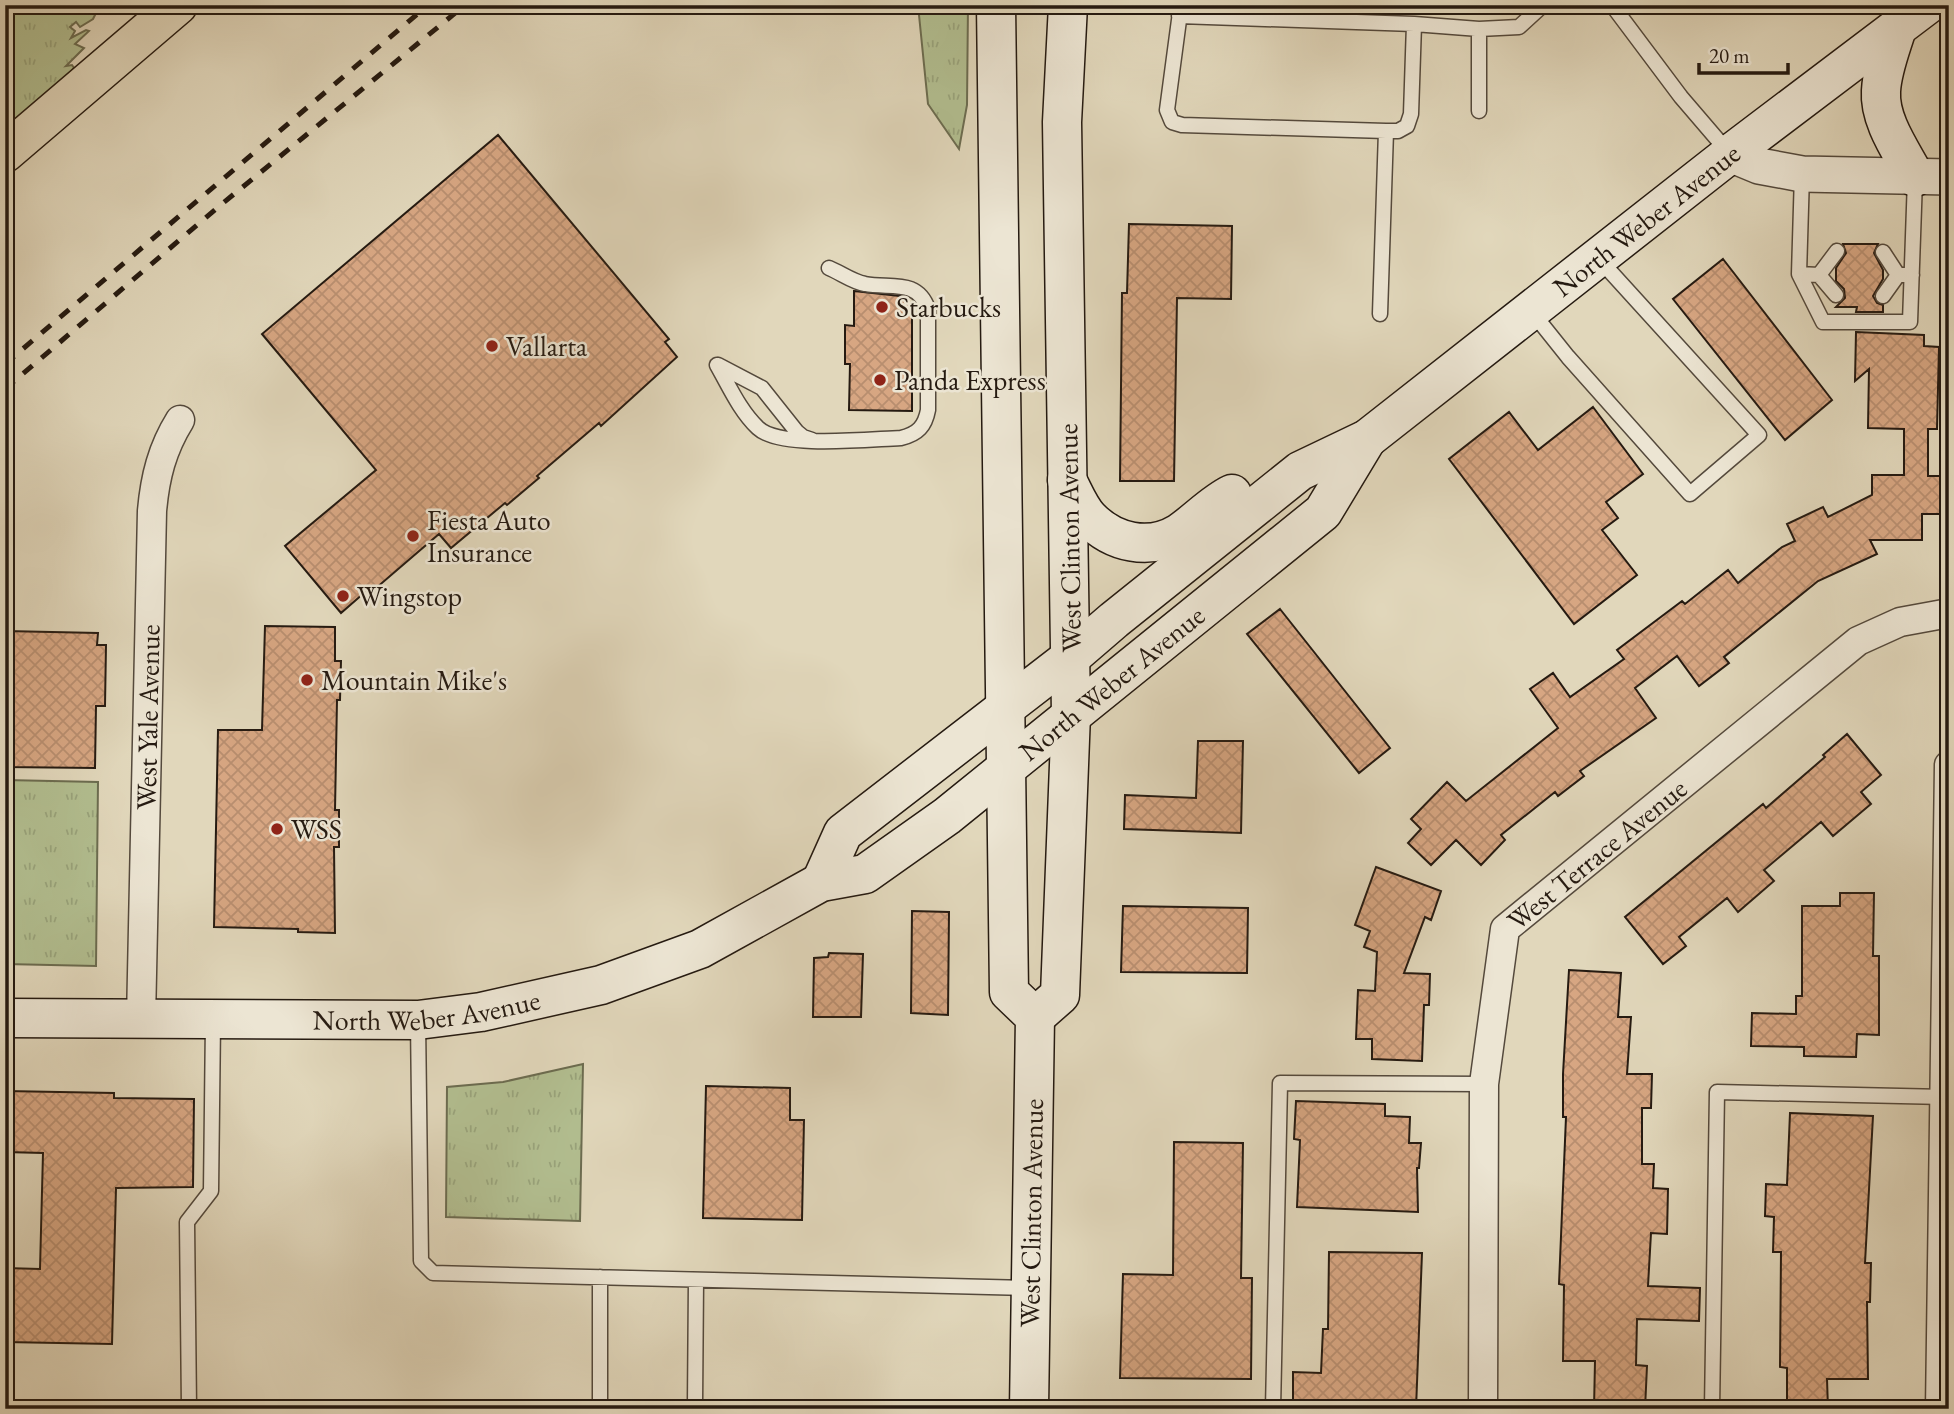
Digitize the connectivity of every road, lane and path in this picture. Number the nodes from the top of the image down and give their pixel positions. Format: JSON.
{"nodes":[{"id":1,"x":178,"y":5,"type":"edge"},
{"id":2,"x":996,"y":5,"type":"edge"},
{"id":3,"x":1068,"y":5,"type":"edge"},
{"id":4,"x":1542,"y":5,"type":"edge"},
{"id":5,"x":1612,"y":5,"type":"edge"},
{"id":6,"x":1180,"y":11,"type":"edge"},
{"id":7,"x":1912,"y":16,"type":"edge"},
{"id":8,"x":1413,"y":24,"type":"junction"},
{"id":9,"x":1479,"y":29,"type":"junction"},
{"id":10,"x":1479,"y":111,"type":"dead end"},
{"id":11,"x":1386,"y":131,"type":"junction"},
{"id":12,"x":5,"y":153,"type":"edge"},
{"id":13,"x":1730,"y":154,"type":"junction"},
{"id":14,"x":1802,"y":174,"type":"junction"},
{"id":15,"x":1932,"y":177,"type":"edge"},
{"id":16,"x":1837,"y":251,"type":"dead end"},
{"id":17,"x":1883,"y":252,"type":"dead end"},
{"id":18,"x":1598,"y":258,"type":"junction"},
{"id":19,"x":830,"y":268,"type":"dead end"},
{"id":20,"x":1799,"y":274,"type":"junction"},
{"id":21,"x":1836,"y":274,"type":"dead end"},
{"id":22,"x":1819,"y":275,"type":"junction"},
{"id":23,"x":1898,"y":275,"type":"junction"},
{"id":24,"x":1836,"y":295,"type":"dead end"},
{"id":25,"x":1883,"y":296,"type":"dead end"},
{"id":26,"x":1531,"y":311,"type":"junction"},
{"id":27,"x":1380,"y":314,"type":"dead end"},
{"id":28,"x":180,"y":420,"type":"dead end"},
{"id":29,"x":1367,"y":439,"type":"junction"},
{"id":30,"x":816,"y":440,"type":"junction"},
{"id":31,"x":1067,"y":480,"type":"junction"},
{"id":32,"x":1265,"y":499,"type":"junction"},
{"id":33,"x":1949,"y":612,"type":"edge"},
{"id":34,"x":1071,"y":657,"type":"junction"},
{"id":35,"x":1006,"y":708,"type":"junction"},
{"id":36,"x":1071,"y":715,"type":"junction"},
{"id":37,"x":1949,"y":765,"type":"edge"},
{"id":38,"x":1007,"y":766,"type":"junction"},
{"id":39,"x":821,"y":882,"type":"junction"},
{"id":40,"x":1035,"y":1017,"type":"junction"},
{"id":41,"x":5,"y":1018,"type":"edge"},
{"id":42,"x":141,"y":1020,"type":"junction"},
{"id":43,"x":213,"y":1020,"type":"junction"},
{"id":44,"x":418,"y":1020,"type":"junction"},
{"id":45,"x":1484,"y":1084,"type":"junction"},
{"id":46,"x":1945,"y":1097,"type":"junction"},
{"id":47,"x":600,"y":1277,"type":"junction"},
{"id":48,"x":696,"y":1280,"type":"junction"},
{"id":49,"x":1030,"y":1288,"type":"junction"},
{"id":50,"x":189,"y":1408,"type":"edge"},
{"id":51,"x":600,"y":1409,"type":"edge"},
{"id":52,"x":693,"y":1409,"type":"edge"},
{"id":53,"x":1029,"y":1409,"type":"edge"},
{"id":54,"x":1273,"y":1409,"type":"edge"},
{"id":55,"x":1483,"y":1409,"type":"edge"},
{"id":56,"x":1712,"y":1409,"type":"edge"},
{"id":57,"x":1940,"y":1409,"type":"edge"}],
"edges":[{"from":1,"to":12,"type":"highway"},
{"from":2,"to":35,"type":"main road"},
{"from":3,"to":31,"type":"main road","name":"West Clinton Avenue"},
{"from":4,"to":9,"type":"lane"},
{"from":5,"to":13,"type":"lane"},
{"from":6,"to":8,"type":"lane"},
{"from":6,"to":11,"type":"lane"},
{"from":7,"to":13,"type":"main road","name":"North Weber Avenue"},
{"from":7,"to":15,"type":"main road"},
{"from":8,"to":9,"type":"lane"},
{"from":8,"to":11,"type":"lane"},
{"from":9,"to":10,"type":"lane"},
{"from":11,"to":27,"type":"lane"},
{"from":13,"to":14,"type":"street"},
{"from":13,"to":18,"type":"main road","name":"North Weber Avenue"},
{"from":14,"to":15,"type":"street"},
{"from":14,"to":20,"type":"lane"},
{"from":15,"to":23,"type":"lane"},
{"from":16,"to":22,"type":"lane"},
{"from":17,"to":23,"type":"lane"},
{"from":18,"to":26,"type":"main road","name":"North Weber Avenue"},
{"from":18,"to":26,"type":"lane"},
{"from":19,"to":30,"type":"lane"},
{"from":20,"to":22,"type":"lane"},
{"from":20,"to":23,"type":"lane"},
{"from":21,"to":22,"type":"lane"},
{"from":22,"to":24,"type":"lane"},
{"from":23,"to":25,"type":"lane"},
{"from":26,"to":29,"type":"main road","name":"North Weber Avenue"},
{"from":28,"to":42,"type":"street","name":"West Yale Avenue"},
{"from":29,"to":32,"type":"main road","name":"North Weber Avenue"},
{"from":29,"to":36,"type":"main road","name":"North Weber Avenue"},
{"from":30,"to":30,"type":"lane"},
{"from":31,"to":32,"type":"main road"},
{"from":31,"to":34,"type":"main road","name":"West Clinton Avenue"},
{"from":32,"to":34,"type":"main road","name":"North Weber Avenue"},
{"from":33,"to":45,"type":"street","name":"West Terrace Avenue"},
{"from":34,"to":35,"type":"main road","name":"North Weber Avenue"},
{"from":34,"to":36,"type":"main road","name":"West Clinton Avenue"},
{"from":35,"to":38,"type":"main road"},
{"from":35,"to":39,"type":"main road","name":"North Weber Avenue"},
{"from":36,"to":38,"type":"main road","name":"North Weber Avenue"},
{"from":36,"to":40,"type":"main road","name":"West Clinton Avenue"},
{"from":37,"to":46,"type":"street"},
{"from":38,"to":39,"type":"main road","name":"North Weber Avenue"},
{"from":38,"to":40,"type":"main road"},
{"from":39,"to":44,"type":"main road","name":"North Weber Avenue"},
{"from":40,"to":49,"type":"main road","name":"West Clinton Avenue"},
{"from":41,"to":42,"type":"main road","name":"North Weber Avenue"},
{"from":42,"to":43,"type":"main road","name":"North Weber Avenue"},
{"from":43,"to":44,"type":"main road","name":"North Weber Avenue"},
{"from":43,"to":50,"type":"lane"},
{"from":44,"to":47,"type":"lane"},
{"from":45,"to":54,"type":"lane"},
{"from":45,"to":55,"type":"street","name":"West Terrace Avenue"},
{"from":46,"to":56,"type":"lane"},
{"from":46,"to":57,"type":"street"},
{"from":47,"to":48,"type":"lane"},
{"from":47,"to":51,"type":"lane"},
{"from":48,"to":49,"type":"lane"},
{"from":48,"to":52,"type":"lane"},
{"from":49,"to":53,"type":"main road","name":"West Clinton Avenue"}]}
